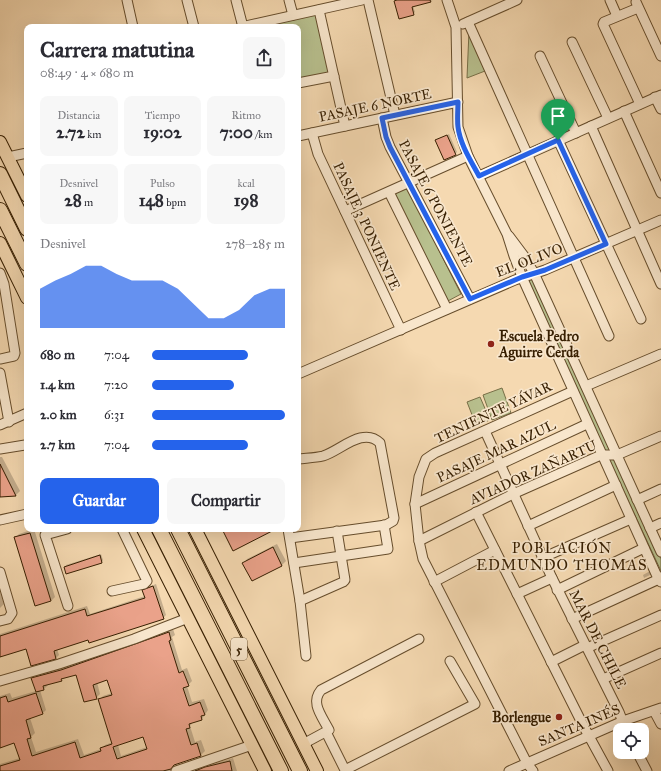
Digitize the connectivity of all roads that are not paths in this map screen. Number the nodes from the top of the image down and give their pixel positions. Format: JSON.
{"nodes":[{"id":1,"x":127,"y":0,"type":"edge"},
{"id":2,"x":187,"y":0,"type":"edge"},
{"id":3,"x":236,"y":0,"type":"edge"},
{"id":4,"x":289,"y":0,"type":"edge"},
{"id":5,"x":362,"y":0,"type":"edge"},
{"id":6,"x":368,"y":0,"type":"edge"},
{"id":7,"x":447,"y":0,"type":"edge"},
{"id":8,"x":517,"y":0,"type":"edge"},
{"id":9,"x":610,"y":0,"type":"edge"},
{"id":10,"x":319,"y":10,"type":"junction"},
{"id":11,"x":293,"y":15,"type":"junction"},
{"id":12,"x":617,"y":16,"type":"junction"},
{"id":13,"x":468,"y":22,"type":"junction"},
{"id":14,"x":132,"y":24,"type":"edge"},
{"id":15,"x":193,"y":24,"type":"edge"},
{"id":16,"x":241,"y":24,"type":"edge"},
{"id":17,"x":255,"y":24,"type":"edge"},
{"id":18,"x":456,"y":27,"type":"junction"},
{"id":19,"x":572,"y":42,"type":"dead end"},
{"id":20,"x":540,"y":56,"type":"dead end"},
{"id":21,"x":661,"y":56,"type":"edge"},
{"id":22,"x":334,"y":76,"type":"junction"},
{"id":23,"x":301,"y":83,"type":"edge"},
{"id":24,"x":658,"y":96,"type":"edge"},
{"id":25,"x":458,"y":102,"type":"junction"},
{"id":26,"x":640,"y":104,"type":"junction"},
{"id":27,"x":661,"y":109,"type":"edge"},
{"id":28,"x":624,"y":111,"type":"junction"},
{"id":29,"x":395,"y":115,"type":"junction"},
{"id":30,"x":382,"y":118,"type":"junction"},
{"id":31,"x":608,"y":118,"type":"junction"},
{"id":32,"x":345,"y":126,"type":"junction"},
{"id":33,"x":591,"y":126,"type":"junction"},
{"id":34,"x":312,"y":133,"type":"junction"},
{"id":35,"x":576,"y":133,"type":"junction"},
{"id":36,"x":301,"y":135,"type":"edge"},
{"id":37,"x":558,"y":140,"type":"junction"},
{"id":38,"x":0,"y":142,"type":"edge"},
{"id":39,"x":24,"y":154,"type":"edge"},
{"id":40,"x":528,"y":154,"type":"junction"},
{"id":41,"x":468,"y":156,"type":"junction"},
{"id":42,"x":8,"y":158,"type":"junction"},
{"id":43,"x":0,"y":174,"type":"edge"},
{"id":44,"x":479,"y":176,"type":"junction"},
{"id":45,"x":409,"y":182,"type":"junction"},
{"id":46,"x":24,"y":190,"type":"edge"},
{"id":47,"x":389,"y":192,"type":"junction"},
{"id":48,"x":661,"y":194,"type":"edge"},
{"id":49,"x":0,"y":210,"type":"edge"},
{"id":50,"x":345,"y":211,"type":"junction"},
{"id":51,"x":661,"y":220,"type":"edge"},
{"id":52,"x":24,"y":223,"type":"edge"},
{"id":53,"x":637,"y":230,"type":"junction"},
{"id":54,"x":507,"y":234,"type":"junction"},
{"id":55,"x":606,"y":244,"type":"junction"},
{"id":56,"x":1,"y":247,"type":"edge"},
{"id":57,"x":24,"y":258,"type":"edge"},
{"id":58,"x":574,"y":258,"type":"junction"},
{"id":59,"x":0,"y":273,"type":"edge"},
{"id":60,"x":534,"y":273,"type":"junction"},
{"id":61,"x":522,"y":277,"type":"junction"},
{"id":62,"x":661,"y":284,"type":"edge"},
{"id":63,"x":24,"y":292,"type":"edge"},
{"id":64,"x":470,"y":299,"type":"junction"},
{"id":65,"x":447,"y":309,"type":"junction"},
{"id":66,"x":641,"y":319,"type":"dead end"},
{"id":67,"x":401,"y":330,"type":"junction"},
{"id":68,"x":609,"y":336,"type":"dead end"},
{"id":69,"x":661,"y":354,"type":"edge"},
{"id":70,"x":0,"y":358,"type":"edge"},
{"id":71,"x":0,"y":373,"type":"edge"},
{"id":72,"x":301,"y":373,"type":"edge"},
{"id":73,"x":586,"y":386,"type":"junction"},
{"id":74,"x":572,"y":391,"type":"junction"},
{"id":75,"x":24,"y":414,"type":"edge"},
{"id":76,"x":9,"y":422,"type":"junction"},
{"id":77,"x":588,"y":424,"type":"junction"},
{"id":78,"x":0,"y":425,"type":"edge"},
{"id":79,"x":485,"y":431,"type":"junction"},
{"id":80,"x":661,"y":436,"type":"edge"},
{"id":81,"x":24,"y":445,"type":"edge"},
{"id":82,"x":0,"y":450,"type":"edge"},
{"id":83,"x":602,"y":455,"type":"junction"},
{"id":84,"x":617,"y":455,"type":"junction"},
{"id":85,"x":301,"y":459,"type":"edge"},
{"id":86,"x":500,"y":465,"type":"junction"},
{"id":87,"x":616,"y":485,"type":"junction"},
{"id":88,"x":661,"y":489,"type":"edge"},
{"id":89,"x":513,"y":494,"type":"junction"},
{"id":90,"x":637,"y":500,"type":"junction"},
{"id":91,"x":415,"y":504,"type":"junction"},
{"id":92,"x":476,"y":512,"type":"junction"},
{"id":93,"x":24,"y":515,"type":"edge"},
{"id":94,"x":631,"y":519,"type":"junction"},
{"id":95,"x":0,"y":520,"type":"edge"},
{"id":96,"x":661,"y":523,"type":"edge"},
{"id":97,"x":384,"y":525,"type":"junction"},
{"id":98,"x":528,"y":526,"type":"junction"},
{"id":99,"x":650,"y":528,"type":"junction"},
{"id":100,"x":337,"y":531,"type":"junction"},
{"id":101,"x":56,"y":532,"type":"edge"},
{"id":102,"x":123,"y":532,"type":"edge"},
{"id":103,"x":145,"y":532,"type":"edge"},
{"id":104,"x":161,"y":532,"type":"edge"},
{"id":105,"x":180,"y":532,"type":"edge"},
{"id":106,"x":197,"y":532,"type":"edge"},
{"id":107,"x":289,"y":534,"type":"edge"},
{"id":108,"x":419,"y":541,"type":"junction"},
{"id":109,"x":644,"y":548,"type":"junction"},
{"id":110,"x":495,"y":550,"type":"junction"},
{"id":111,"x":661,"y":552,"type":"edge"},
{"id":112,"x":341,"y":556,"type":"junction"},
{"id":113,"x":542,"y":558,"type":"junction"},
{"id":114,"x":294,"y":563,"type":"junction"},
{"id":115,"x":0,"y":572,"type":"edge"},
{"id":116,"x":552,"y":578,"type":"junction"},
{"id":117,"x":660,"y":579,"type":"edge"},
{"id":118,"x":434,"y":582,"type":"junction"},
{"id":119,"x":557,"y":590,"type":"junction"},
{"id":120,"x":112,"y":591,"type":"dead end"},
{"id":121,"x":517,"y":594,"type":"junction"},
{"id":122,"x":300,"y":601,"type":"junction"},
{"id":123,"x":68,"y":606,"type":"dead end"},
{"id":124,"x":661,"y":615,"type":"edge"},
{"id":125,"x":188,"y":618,"type":"junction"},
{"id":126,"x":572,"y":619,"type":"junction"},
{"id":127,"x":0,"y":621,"type":"edge"},
{"id":128,"x":419,"y":639,"type":"dead end"},
{"id":129,"x":586,"y":647,"type":"junction"},
{"id":130,"x":661,"y":653,"type":"edge"},
{"id":131,"x":306,"y":656,"type":"dead end"},
{"id":132,"x":450,"y":661,"type":"dead end"},
{"id":133,"x":551,"y":662,"type":"junction"},
{"id":134,"x":603,"y":679,"type":"junction"},
{"id":135,"x":0,"y":681,"type":"edge"},
{"id":136,"x":658,"y":710,"type":"edge"},
{"id":137,"x":623,"y":723,"type":"edge"},
{"id":138,"x":630,"y":723,"type":"edge"},
{"id":139,"x":661,"y":724,"type":"edge"},
{"id":140,"x":613,"y":729,"type":"edge"},
{"id":141,"x":326,"y":732,"type":"junction"},
{"id":142,"x":590,"y":736,"type":"junction"},
{"id":143,"x":303,"y":744,"type":"junction"},
{"id":144,"x":252,"y":745,"type":"junction"},
{"id":145,"x":641,"y":759,"type":"edge"},
{"id":146,"x":527,"y":763,"type":"junction"},
{"id":147,"x":176,"y":771,"type":"edge"},
{"id":148,"x":265,"y":771,"type":"edge"},
{"id":149,"x":281,"y":771,"type":"edge"},
{"id":150,"x":300,"y":771,"type":"edge"},
{"id":151,"x":316,"y":771,"type":"edge"},
{"id":152,"x":509,"y":771,"type":"edge"},
{"id":153,"x":533,"y":771,"type":"edge"},
{"id":154,"x":608,"y":771,"type":"edge"},
{"id":155,"x":647,"y":771,"type":"edge"}],
"edges":[{"from":1,"to":14,"type":"street"},
{"from":2,"to":15,"type":"street"},
{"from":3,"to":16,"type":"street"},
{"from":4,"to":11,"type":"street"},
{"from":5,"to":10,"type":"street"},
{"from":6,"to":29,"type":"street"},
{"from":7,"to":18,"type":"street"},
{"from":8,"to":13,"type":"street"},
{"from":9,"to":12,"type":"street"},
{"from":10,"to":11,"type":"street"},
{"from":10,"to":22,"type":"street"},
{"from":11,"to":17,"type":"street"},
{"from":12,"to":21,"type":"street"},
{"from":12,"to":26,"type":"street"},
{"from":13,"to":18,"type":"street"},
{"from":13,"to":40,"type":"street"},
{"from":18,"to":25,"type":"street"},
{"from":19,"to":31,"type":"street"},
{"from":20,"to":35,"type":"street"},
{"from":22,"to":23,"type":"street"},
{"from":22,"to":32,"type":"street"},
{"from":24,"to":26,"type":"street"},
{"from":24,"to":27,"type":"street"},
{"from":25,"to":29,"type":"street","name":"PASAJE 6 NORTE"},
{"from":25,"to":41,"type":"street"},
{"from":26,"to":28,"type":"street"},
{"from":28,"to":31,"type":"street"},
{"from":28,"to":48,"type":"street"},
{"from":29,"to":30,"type":"street","name":"PASAJE 6 NORTE"},
{"from":30,"to":32,"type":"street","name":"PASAJE 6 NORTE"},
{"from":30,"to":45,"type":"street","name":"PASAJE 6 PONIENTE"},
{"from":31,"to":33,"type":"street"},
{"from":32,"to":34,"type":"street","name":"PASAJE 6 NORTE"},
{"from":33,"to":35,"type":"street"},
{"from":33,"to":53,"type":"street"},
{"from":34,"to":36,"type":"street","name":"PASAJE 6 NORTE"},
{"from":34,"to":50,"type":"street","name":"PASAJE 3 PONIENTE"},
{"from":35,"to":37,"type":"street"},
{"from":37,"to":40,"type":"street"},
{"from":37,"to":55,"type":"street"},
{"from":38,"to":42,"type":"main road"},
{"from":39,"to":42,"type":"street"},
{"from":40,"to":44,"type":"street"},
{"from":40,"to":58,"type":"street"},
{"from":41,"to":44,"type":"street"},
{"from":41,"to":45,"type":"street"},
{"from":42,"to":46,"type":"main road"},
{"from":43,"to":52,"type":"highway"},
{"from":44,"to":54,"type":"street"},
{"from":45,"to":47,"type":"street"},
{"from":45,"to":64,"type":"street","name":"PASAJE 6 PONIENTE"},
{"from":47,"to":50,"type":"street"},
{"from":47,"to":65,"type":"street"},
{"from":49,"to":57,"type":"highway"},
{"from":50,"to":67,"type":"street","name":"PASAJE 3 PONIENTE"},
{"from":51,"to":53,"type":"street","name":"EL OLIVO"},
{"from":53,"to":55,"type":"street","name":"EL OLIVO"},
{"from":53,"to":62,"type":"street"},
{"from":54,"to":60,"type":"street"},
{"from":54,"to":61,"type":"street"},
{"from":55,"to":58,"type":"street","name":"EL OLIVO"},
{"from":55,"to":66,"type":"street"},
{"from":56,"to":63,"type":"main road"},
{"from":58,"to":60,"type":"street","name":"EL OLIVO"},
{"from":58,"to":68,"type":"street"},
{"from":59,"to":70,"type":"street"},
{"from":60,"to":61,"type":"street","name":"EL OLIVO"},
{"from":60,"to":73,"type":"street"},
{"from":61,"to":64,"type":"street","name":"EL OLIVO"},
{"from":61,"to":74,"type":"street"},
{"from":64,"to":65,"type":"street","name":"EL OLIVO"},
{"from":65,"to":67,"type":"street","name":"EL OLIVO"},
{"from":67,"to":72,"type":"street","name":"EL OLIVO"},
{"from":69,"to":73,"type":"street"},
{"from":71,"to":76,"type":"street"},
{"from":73,"to":84,"type":"street"},
{"from":74,"to":77,"type":"street"},
{"from":74,"to":79,"type":"street","name":"TENIENTE YÁVAR"},
{"from":75,"to":76,"type":"street"},
{"from":76,"to":78,"type":"street"},
{"from":77,"to":83,"type":"street"},
{"from":77,"to":86,"type":"street","name":"PASAJE MAR AZUL"},
{"from":79,"to":86,"type":"street","name":"MAR DE CHILE"},
{"from":79,"to":91,"type":"street","name":"TENIENTE YÁVAR"},
{"from":80,"to":84,"type":"street","name":"AVIADOR ZAÑARTU"},
{"from":81,"to":82,"type":"street"},
{"from":83,"to":84,"type":"street","name":"AVIADOR ZAÑARTU"},
{"from":83,"to":87,"type":"street"},
{"from":83,"to":89,"type":"street","name":"AVIADOR ZAÑARTU"},
{"from":84,"to":90,"type":"street"},
{"from":85,"to":97,"type":"street"},
{"from":86,"to":89,"type":"street","name":"MAR DE CHILE"},
{"from":86,"to":91,"type":"street","name":"PASAJE MAR AZUL"},
{"from":87,"to":94,"type":"street"},
{"from":87,"to":98,"type":"street"},
{"from":88,"to":90,"type":"street"},
{"from":89,"to":92,"type":"street","name":"AVIADOR ZAÑARTU"},
{"from":89,"to":98,"type":"street","name":"MAR DE CHILE"},
{"from":90,"to":99,"type":"street"},
{"from":91,"to":108,"type":"street"},
{"from":92,"to":108,"type":"street","name":"AVIADOR ZAÑARTU"},
{"from":92,"to":110,"type":"street"},
{"from":93,"to":95,"type":"street"},
{"from":94,"to":109,"type":"street"},
{"from":94,"to":113,"type":"street"},
{"from":96,"to":99,"type":"street"},
{"from":97,"to":100,"type":"street"},
{"from":97,"to":112,"type":"street"},
{"from":98,"to":113,"type":"street","name":"MAR DE CHILE"},
{"from":99,"to":111,"type":"street"},
{"from":100,"to":107,"type":"street"},
{"from":100,"to":112,"type":"street"},
{"from":101,"to":123,"type":"street"},
{"from":102,"to":120,"type":"street"},
{"from":103,"to":125,"type":"main road"},
{"from":104,"to":149,"type":"highway","number":"5"},
{"from":105,"to":150,"type":"highway","number":"5"},
{"from":106,"to":143,"type":"main road"},
{"from":107,"to":114,"type":"street"},
{"from":108,"to":118,"type":"street"},
{"from":109,"to":117,"type":"street"},
{"from":109,"to":119,"type":"street"},
{"from":110,"to":118,"type":"street"},
{"from":110,"to":121,"type":"street"},
{"from":112,"to":114,"type":"street"},
{"from":112,"to":122,"type":"street"},
{"from":113,"to":116,"type":"street","name":"MAR DE CHILE"},
{"from":114,"to":122,"type":"street"},
{"from":115,"to":127,"type":"street"},
{"from":116,"to":119,"type":"street","name":"MAR DE CHILE"},
{"from":116,"to":121,"type":"street"},
{"from":117,"to":126,"type":"street"},
{"from":118,"to":146,"type":"street"},
{"from":119,"to":126,"type":"street","name":"MAR DE CHILE"},
{"from":121,"to":133,"type":"street"},
{"from":122,"to":131,"type":"street"},
{"from":124,"to":129,"type":"street"},
{"from":125,"to":135,"type":"street"},
{"from":125,"to":144,"type":"main road"},
{"from":126,"to":129,"type":"street","name":"MAR DE CHILE"},
{"from":128,"to":141,"type":"street"},
{"from":129,"to":133,"type":"street"},
{"from":129,"to":134,"type":"street","name":"MAR DE CHILE"},
{"from":130,"to":134,"type":"street"},
{"from":132,"to":141,"type":"street"},
{"from":133,"to":142,"type":"street"},
{"from":134,"to":137,"type":"street","name":"MAR DE CHILE"},
{"from":136,"to":138,"type":"street","name":"SANTA INÉS"},
{"from":136,"to":139,"type":"street"},
{"from":140,"to":142,"type":"street","name":"SANTA INÉS"},
{"from":141,"to":143,"type":"street"},
{"from":142,"to":146,"type":"street","name":"SANTA INÉS"},
{"from":142,"to":154,"type":"street"},
{"from":143,"to":151,"type":"main road"},
{"from":144,"to":147,"type":"street"},
{"from":144,"to":148,"type":"main road"},
{"from":145,"to":155,"type":"street"},
{"from":146,"to":152,"type":"street","name":"SANTA INÉS"},
{"from":146,"to":153,"type":"street"}]}
